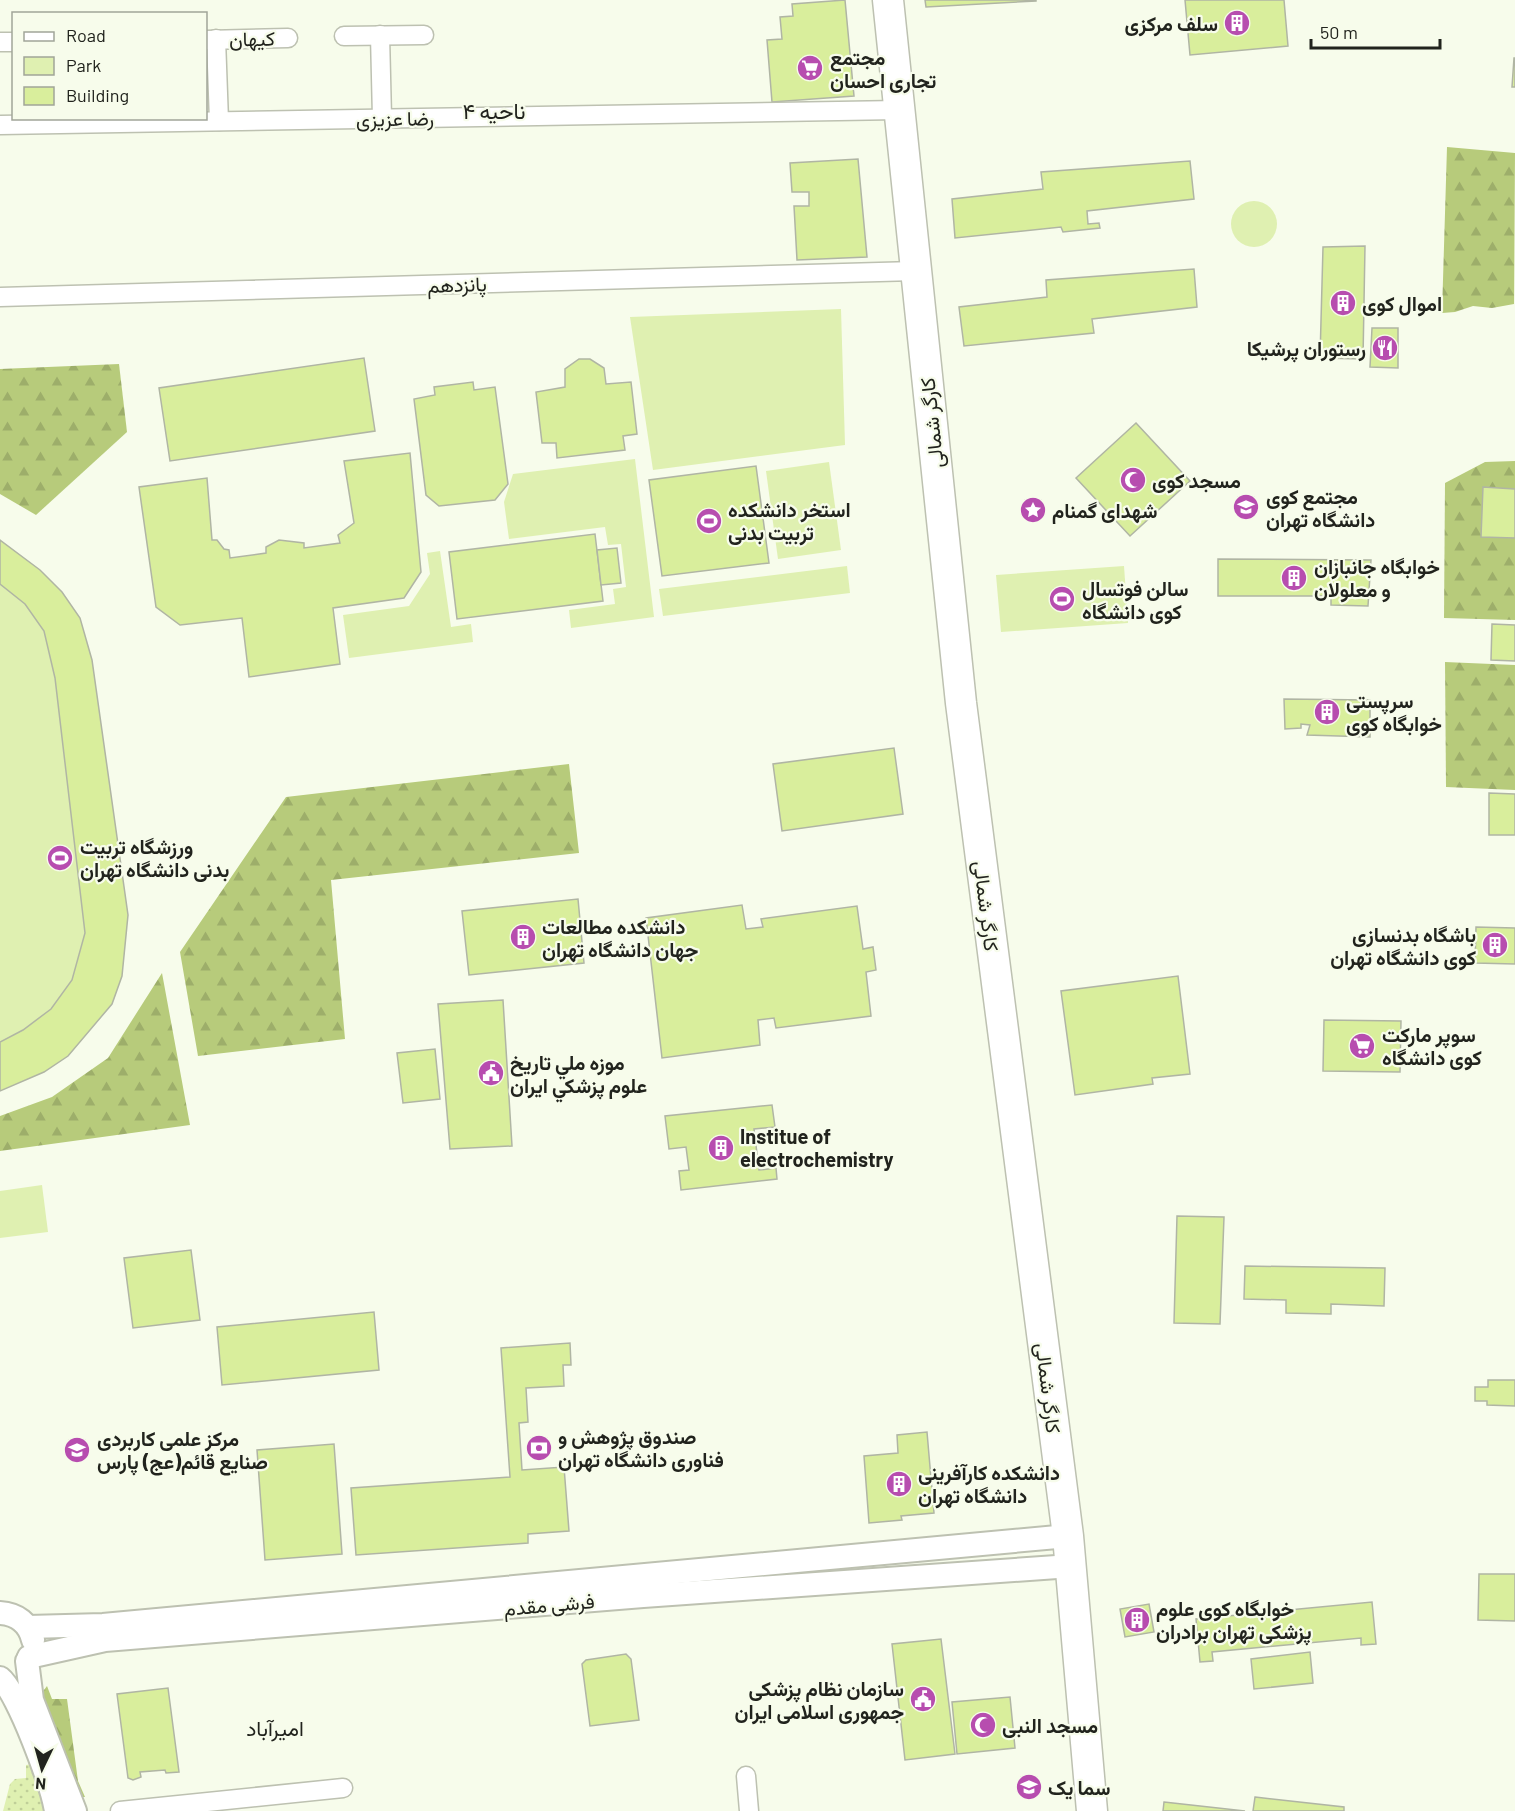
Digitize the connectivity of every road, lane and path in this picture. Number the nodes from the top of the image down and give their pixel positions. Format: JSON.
{"nodes":[{"id":1,"x":888,"y":0,"type":"edge"},
{"id":2,"x":380,"y":35,"type":"junction"},
{"id":3,"x":424,"y":35,"type":"dead end"},
{"id":4,"x":344,"y":36,"type":"dead end"},
{"id":5,"x":288,"y":38,"type":"dead end"},
{"id":6,"x":211,"y":39,"type":"edge"},
{"id":7,"x":899,"y":110,"type":"junction"},
{"id":8,"x":382,"y":118,"type":"junction"},
{"id":9,"x":219,"y":121,"type":"junction"},
{"id":10,"x":0,"y":124,"type":"edge"},
{"id":11,"x":915,"y":271,"type":"junction"},
{"id":12,"x":0,"y":297,"type":"edge"},
{"id":13,"x":1068,"y":1536,"type":"junction"},
{"id":14,"x":1071,"y":1566,"type":"junction"},
{"id":15,"x":0,"y":1613,"type":"edge"},
{"id":16,"x":28,"y":1627,"type":"junction"},
{"id":17,"x":28,"y":1659,"type":"junction"},
{"id":18,"x":0,"y":1672,"type":"edge"},
{"id":19,"x":0,"y":1678,"type":"edge"},
{"id":20,"x":746,"y":1776,"type":"dead end"},
{"id":21,"x":343,"y":1788,"type":"dead end"},
{"id":22,"x":56,"y":1811,"type":"edge"},
{"id":23,"x":75,"y":1811,"type":"edge"},
{"id":24,"x":120,"y":1811,"type":"edge"},
{"id":25,"x":749,"y":1811,"type":"edge"},
{"id":26,"x":1092,"y":1811,"type":"edge"}],
"edges":[{"from":1,"to":7,"type":"main road","name":"کارگر شمالی"},
{"from":2,"to":3,"type":"street"},
{"from":2,"to":4,"type":"street"},
{"from":2,"to":8,"type":"street"},
{"from":5,"to":6,"type":"street","name":"کیهان"},
{"from":6,"to":9,"type":"street","name":"کیهان"},
{"from":7,"to":8,"type":"street","name":"رضا عزیزی"},
{"from":7,"to":11,"type":"main road","name":"کارگر شمالی"},
{"from":8,"to":9,"type":"street","name":"رضا عزیزی"},
{"from":9,"to":10,"type":"street","name":"رضا عزیزی"},
{"from":11,"to":12,"type":"street","name":"پانزدهم"},
{"from":11,"to":13,"type":"main road","name":"کارگر شمالی"},
{"from":13,"to":14,"type":"main road","name":"کارگر شمالی"},
{"from":13,"to":16,"type":"street","name":"فرشی مقدم"},
{"from":14,"to":17,"type":"street","name":"فرشی مقدم"},
{"from":14,"to":26,"type":"main road","name":"کارگر شمالی"},
{"from":15,"to":16,"type":"street"},
{"from":16,"to":17,"type":"street"},
{"from":17,"to":18,"type":"street","name":"فرشی مقدم"},
{"from":17,"to":23,"type":"street"},
{"from":19,"to":22,"type":"street"},
{"from":20,"to":25,"type":"street"},
{"from":21,"to":24,"type":"street"}]}
